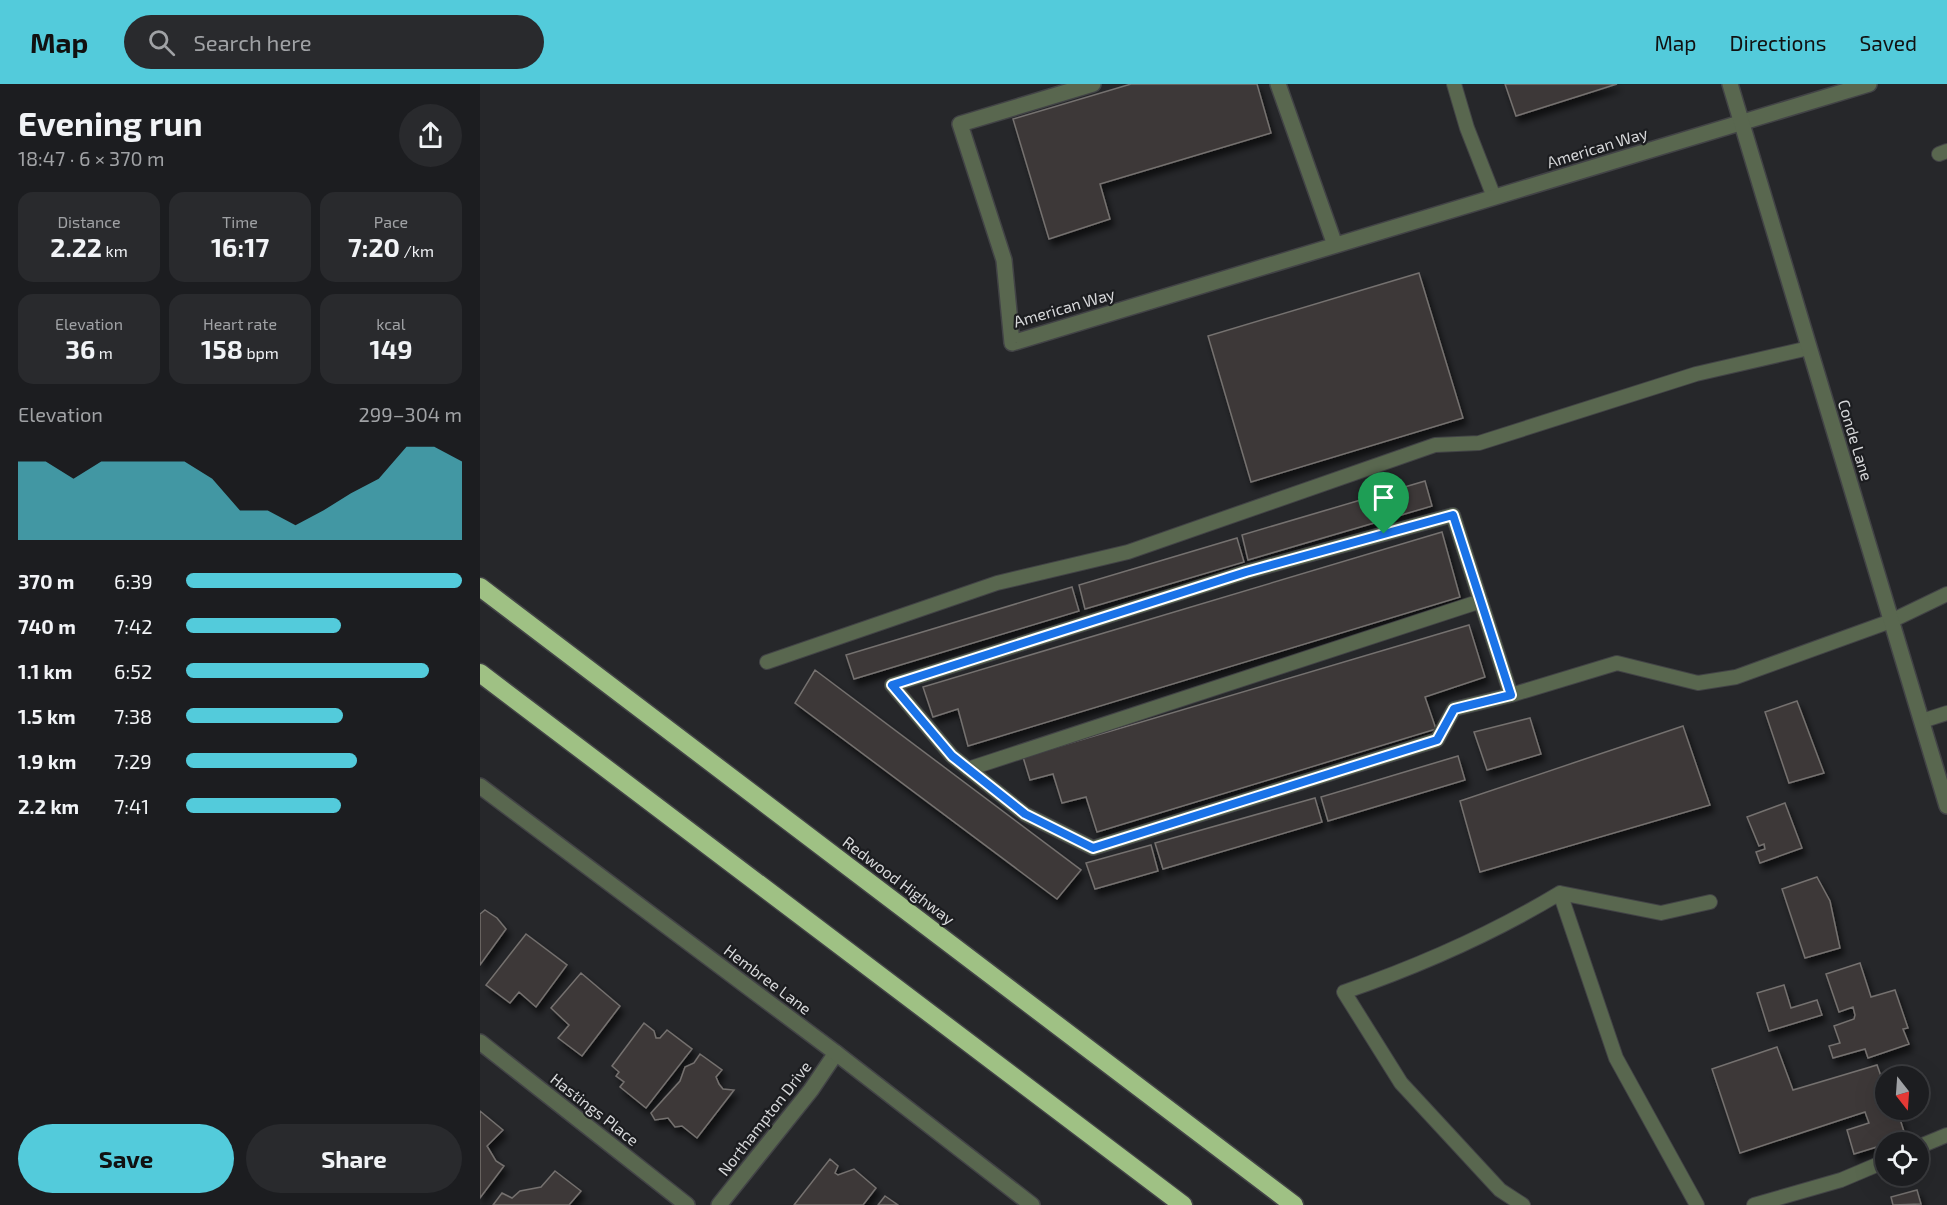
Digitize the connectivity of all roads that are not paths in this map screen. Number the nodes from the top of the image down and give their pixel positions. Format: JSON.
{"nodes":[{"id":1,"x":1092,"y":84,"type":"edge"},
{"id":2,"x":1278,"y":84,"type":"edge"},
{"id":3,"x":1454,"y":84,"type":"edge"},
{"id":4,"x":1730,"y":84,"type":"edge"},
{"id":5,"x":1869,"y":84,"type":"edge"},
{"id":6,"x":1741,"y":122,"type":"junction"},
{"id":7,"x":1494,"y":197,"type":"junction"},
{"id":8,"x":1335,"y":245,"type":"junction"},
{"id":9,"x":1809,"y":348,"type":"junction"},
{"id":10,"x":480,"y":587,"type":"edge"},
{"id":11,"x":1947,"y":594,"type":"edge"},
{"id":12,"x":1481,"y":601,"type":"junction"},
{"id":13,"x":1891,"y":621,"type":"junction"},
{"id":14,"x":767,"y":663,"type":"dead end"},
{"id":15,"x":480,"y":673,"type":"edge"},
{"id":16,"x":1511,"y":695,"type":"junction"},
{"id":17,"x":1947,"y":713,"type":"edge"},
{"id":18,"x":1922,"y":721,"type":"junction"},
{"id":19,"x":968,"y":769,"type":"junction"},
{"id":20,"x":480,"y":786,"type":"edge"},
{"id":21,"x":1947,"y":806,"type":"edge"},
{"id":22,"x":1560,"y":893,"type":"junction"},
{"id":23,"x":1710,"y":902,"type":"dead end"},
{"id":24,"x":480,"y":1042,"type":"edge"},
{"id":25,"x":836,"y":1053,"type":"junction"},
{"id":26,"x":1947,"y":1135,"type":"edge"},
{"id":27,"x":1929,"y":1142,"type":"edge"},
{"id":28,"x":1875,"y":1166,"type":"edge"},
{"id":29,"x":687,"y":1205,"type":"edge"},
{"id":30,"x":719,"y":1205,"type":"edge"},
{"id":31,"x":1032,"y":1205,"type":"edge"},
{"id":32,"x":1183,"y":1205,"type":"edge"},
{"id":33,"x":1293,"y":1205,"type":"edge"},
{"id":34,"x":1523,"y":1205,"type":"edge"},
{"id":35,"x":1698,"y":1205,"type":"edge"},
{"id":36,"x":1754,"y":1205,"type":"edge"}],
"edges":[{"from":1,"to":8,"type":"street","name":"American Way"},
{"from":2,"to":8,"type":"street"},
{"from":3,"to":7,"type":"lane"},
{"from":4,"to":6,"type":"street","name":"Conde Lane"},
{"from":5,"to":6,"type":"street","name":"American Way"},
{"from":6,"to":7,"type":"street","name":"American Way"},
{"from":6,"to":9,"type":"street","name":"Conde Lane"},
{"from":7,"to":8,"type":"street","name":"American Way"},
{"from":9,"to":13,"type":"street","name":"Conde Lane"},
{"from":9,"to":14,"type":"lane"},
{"from":10,"to":33,"type":"highway","name":"Redwood Highway"},
{"from":11,"to":13,"type":"lane"},
{"from":12,"to":16,"type":"lane"},
{"from":12,"to":19,"type":"lane"},
{"from":12,"to":19,"type":"lane"},
{"from":13,"to":16,"type":"lane"},
{"from":13,"to":18,"type":"street","name":"Conde Lane"},
{"from":15,"to":32,"type":"highway"},
{"from":16,"to":19,"type":"lane"},
{"from":17,"to":18,"type":"lane"},
{"from":18,"to":21,"type":"street","name":"Conde Lane"},
{"from":20,"to":25,"type":"street","name":"Hembree Lane"},
{"from":22,"to":23,"type":"lane"},
{"from":22,"to":34,"type":"lane"},
{"from":22,"to":35,"type":"lane"},
{"from":24,"to":29,"type":"street","name":"Hastings Place"},
{"from":25,"to":30,"type":"street","name":"Northampton Drive"},
{"from":25,"to":31,"type":"street","name":"Hembree Lane"},
{"from":26,"to":27,"type":"lane"},
{"from":28,"to":36,"type":"lane"}]}
